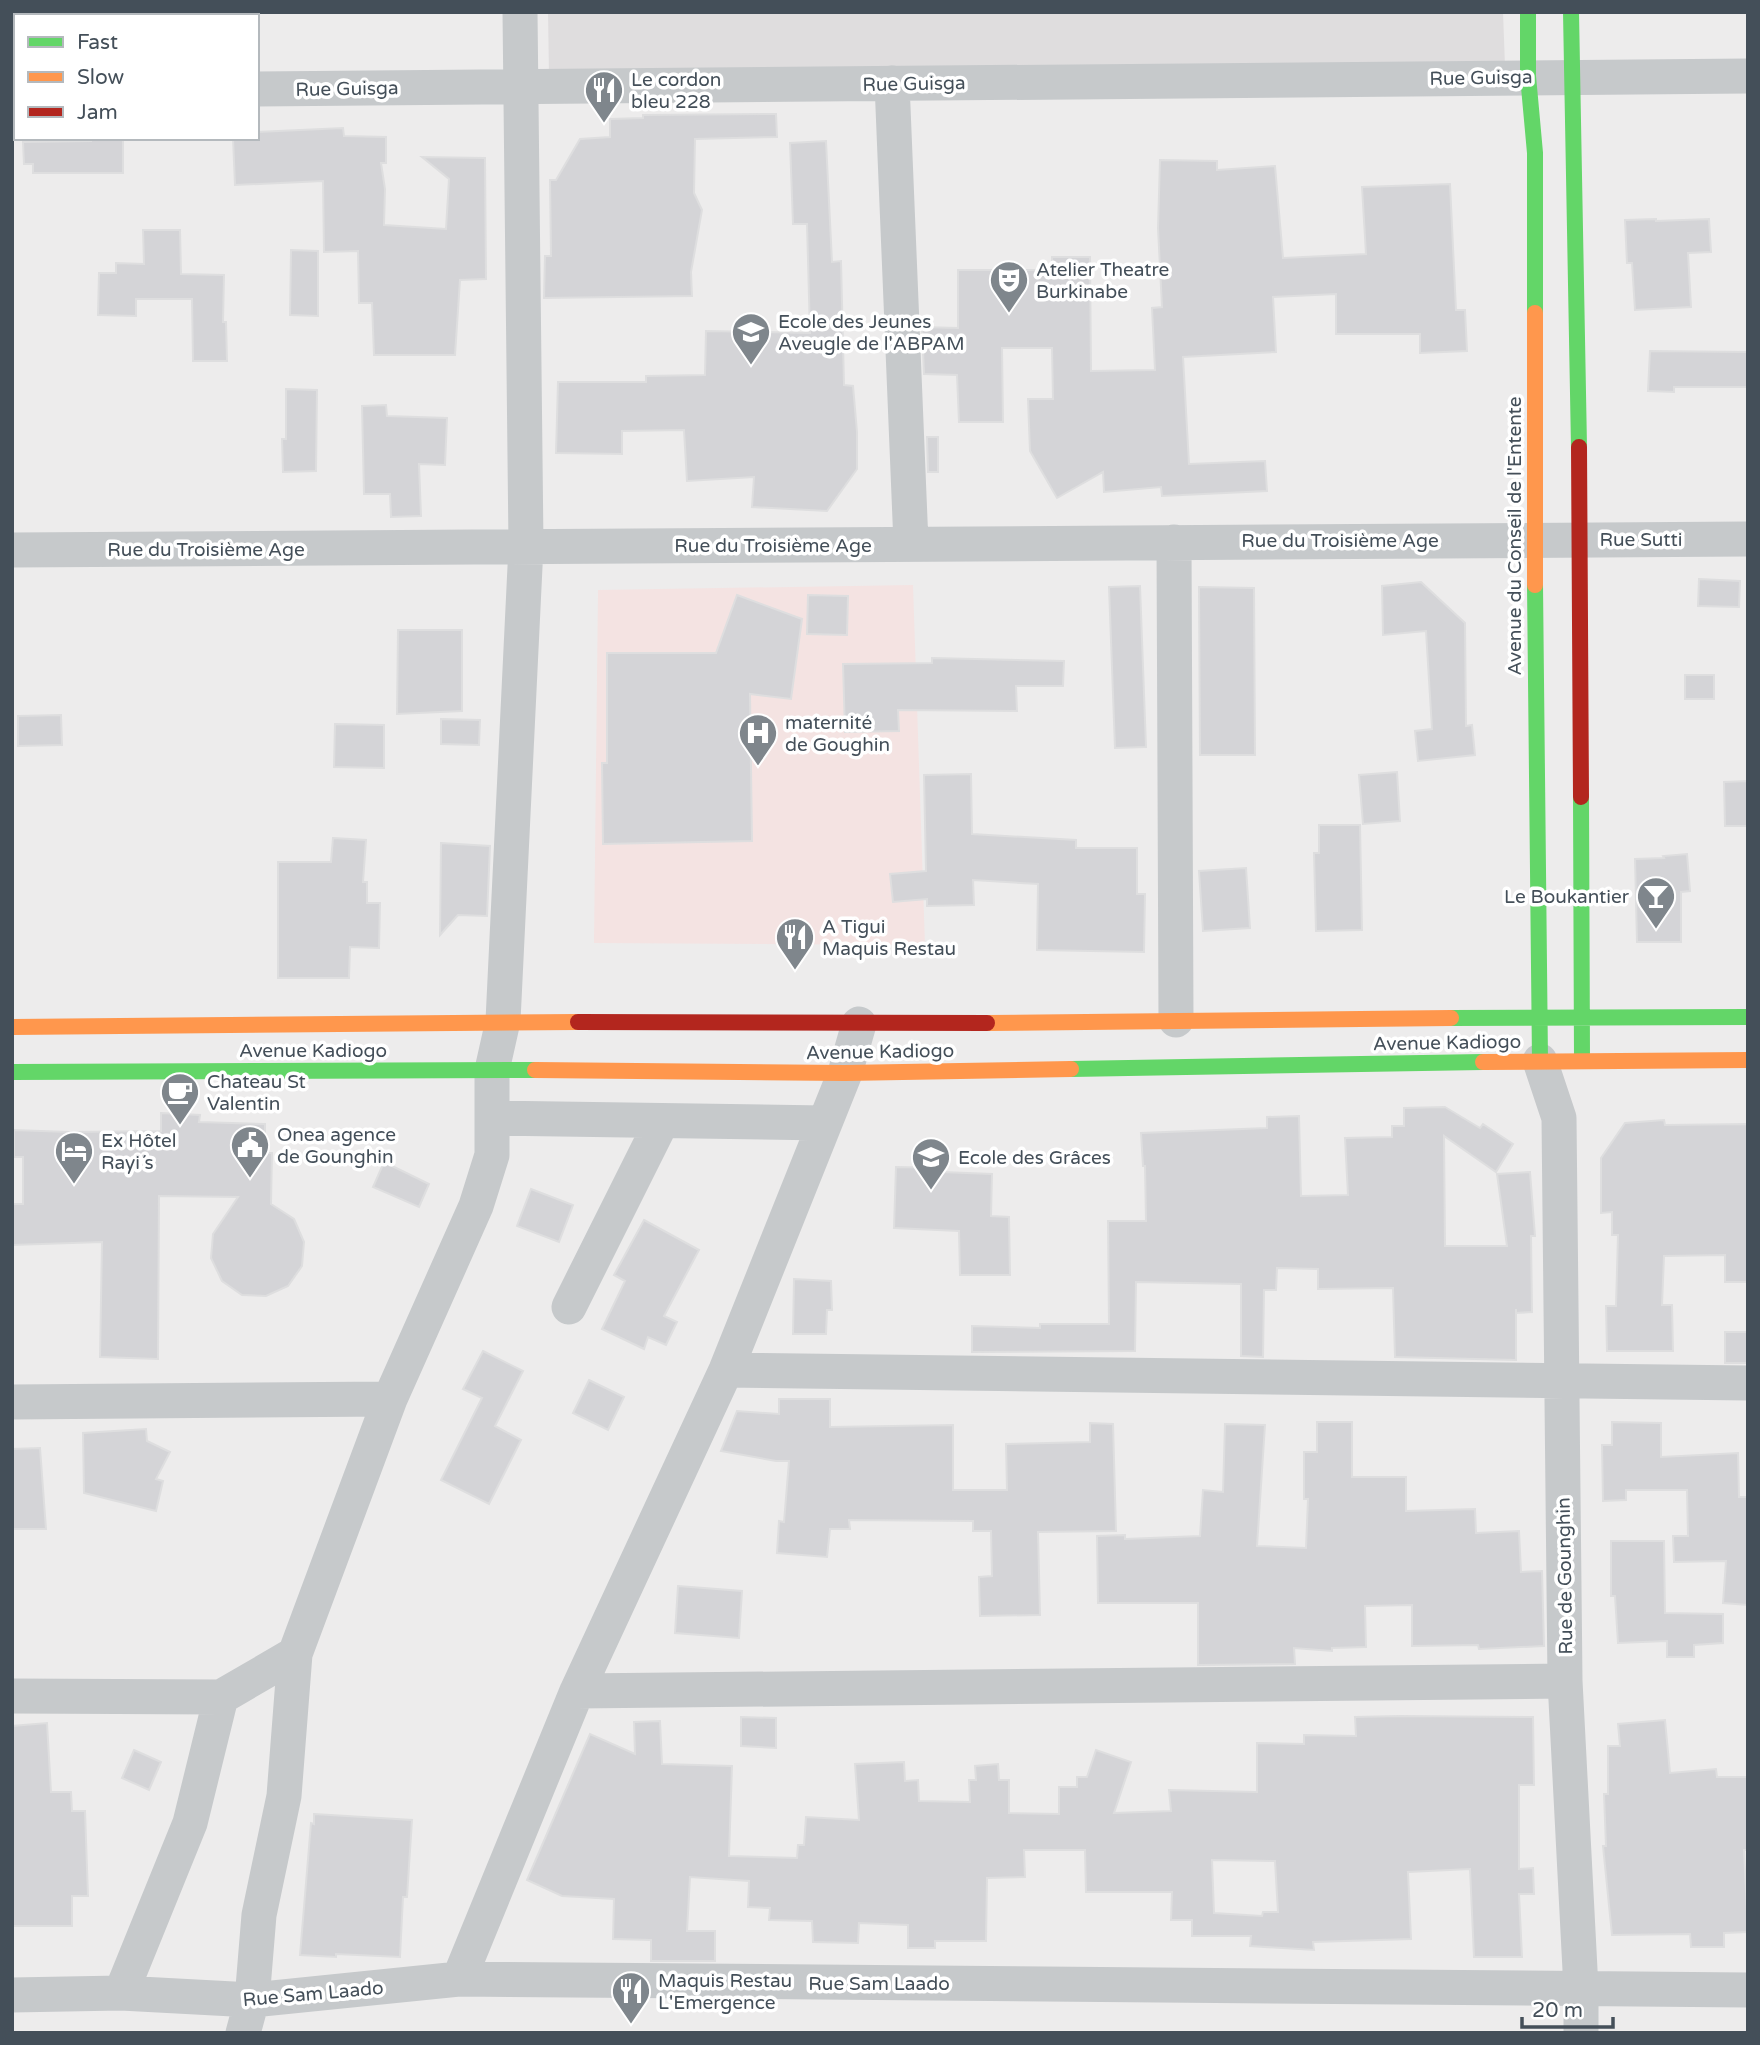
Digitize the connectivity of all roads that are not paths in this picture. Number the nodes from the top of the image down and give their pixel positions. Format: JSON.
{"nodes":[{"id":1,"x":520,"y":12,"type":"edge"},
{"id":2,"x":1528,"y":12,"type":"edge"},
{"id":3,"x":1571,"y":12,"type":"edge"},
{"id":4,"x":1528,"y":76,"type":"junction"},
{"id":5,"x":1571,"y":76,"type":"junction"},
{"id":6,"x":1748,"y":76,"type":"edge"},
{"id":7,"x":892,"y":83,"type":"junction"},
{"id":8,"x":521,"y":87,"type":"junction"},
{"id":9,"x":259,"y":89,"type":"edge"},
{"id":10,"x":1535,"y":539,"type":"junction"},
{"id":11,"x":1581,"y":539,"type":"junction"},
{"id":12,"x":1748,"y":539,"type":"edge"},
{"id":13,"x":1174,"y":541,"type":"junction"},
{"id":14,"x":911,"y":544,"type":"junction"},
{"id":15,"x":526,"y":546,"type":"junction"},
{"id":16,"x":12,"y":550,"type":"edge"},
{"id":17,"x":1538,"y":1017,"type":"junction"},
{"id":18,"x":1582,"y":1017,"type":"junction"},
{"id":19,"x":1748,"y":1017,"type":"edge"},
{"id":20,"x":1176,"y":1020,"type":"junction"},
{"id":21,"x":503,"y":1021,"type":"junction"},
{"id":22,"x":859,"y":1024,"type":"junction"},
{"id":23,"x":12,"y":1027,"type":"edge"},
{"id":24,"x":1748,"y":1060,"type":"edge"},
{"id":25,"x":1540,"y":1061,"type":"junction"},
{"id":26,"x":1582,"y":1061,"type":"junction"},
{"id":27,"x":492,"y":1070,"type":"junction"},
{"id":28,"x":12,"y":1072,"type":"edge"},
{"id":29,"x":845,"y":1073,"type":"junction"},
{"id":30,"x":493,"y":1118,"type":"junction"},
{"id":31,"x":1559,"y":1118,"type":"junction"},
{"id":32,"x":662,"y":1121,"type":"junction"},
{"id":33,"x":825,"y":1123,"type":"junction"},
{"id":34,"x":569,"y":1307,"type":"dead end"},
{"id":35,"x":726,"y":1370,"type":"junction"},
{"id":36,"x":1561,"y":1380,"type":"junction"},
{"id":37,"x":1748,"y":1383,"type":"edge"},
{"id":38,"x":390,"y":1399,"type":"junction"},
{"id":39,"x":12,"y":1402,"type":"edge"},
{"id":40,"x":295,"y":1654,"type":"junction"},
{"id":41,"x":1565,"y":1681,"type":"junction"},
{"id":42,"x":577,"y":1691,"type":"junction"},
{"id":43,"x":12,"y":1696,"type":"edge"},
{"id":44,"x":221,"y":1697,"type":"junction"},
{"id":45,"x":458,"y":1979,"type":"junction"},
{"id":46,"x":1581,"y":1989,"type":"junction"},
{"id":47,"x":1748,"y":1990,"type":"edge"},
{"id":48,"x":121,"y":1993,"type":"junction"},
{"id":49,"x":12,"y":1995,"type":"edge"},
{"id":50,"x":248,"y":2016,"type":"edge"},
{"id":51,"x":1581,"y":2033,"type":"edge"}],
"edges":[{"from":1,"to":8,"type":"street"},
{"from":2,"to":4,"type":"main road","name":"Avenue du Conseil de l'Entente"},
{"from":3,"to":5,"type":"main road"},
{"from":4,"to":5,"type":"street","name":"Rue Guisga"},
{"from":4,"to":7,"type":"street","name":"Rue Guisga"},
{"from":4,"to":10,"type":"main road","name":"Avenue du Conseil de l'Entente"},
{"from":5,"to":6,"type":"street","name":"Rue Guisga"},
{"from":5,"to":11,"type":"main road"},
{"from":7,"to":8,"type":"street","name":"Rue Guisga"},
{"from":7,"to":14,"type":"street"},
{"from":8,"to":9,"type":"street","name":"Rue Guisga"},
{"from":8,"to":15,"type":"street"},
{"from":10,"to":11,"type":"street","name":"Rue Sutti"},
{"from":10,"to":13,"type":"street","name":"Rue du Troisième Age"},
{"from":10,"to":17,"type":"main road","name":"Avenue du Conseil de l'Entente"},
{"from":11,"to":12,"type":"street","name":"Rue Sutti"},
{"from":11,"to":18,"type":"main road"},
{"from":13,"to":14,"type":"street","name":"Rue du Troisième Age"},
{"from":13,"to":20,"type":"street"},
{"from":14,"to":15,"type":"street","name":"Rue du Troisième Age"},
{"from":15,"to":16,"type":"street","name":"Rue du Troisième Age"},
{"from":15,"to":21,"type":"street"},
{"from":17,"to":18,"type":"main road","name":"Avenue Kadiogo"},
{"from":17,"to":20,"type":"main road","name":"Avenue Kadiogo"},
{"from":17,"to":25,"type":"main road","name":"Avenue du Conseil de l'Entente"},
{"from":18,"to":19,"type":"main road","name":"Avenue Kadiogo"},
{"from":18,"to":26,"type":"main road"},
{"from":20,"to":22,"type":"main road","name":"Avenue Kadiogo"},
{"from":21,"to":22,"type":"main road","name":"Avenue Kadiogo"},
{"from":21,"to":23,"type":"main road","name":"Avenue Kadiogo"},
{"from":21,"to":27,"type":"street"},
{"from":22,"to":29,"type":"street"},
{"from":24,"to":26,"type":"main road","name":"Avenue Kadiogo"},
{"from":25,"to":26,"type":"main road","name":"Avenue Kadiogo"},
{"from":25,"to":29,"type":"main road","name":"Avenue Kadiogo"},
{"from":25,"to":31,"type":"street","name":"Rue de Gounghin"},
{"from":26,"to":31,"type":"street","name":"Rue de Gounghin"},
{"from":27,"to":28,"type":"main road","name":"Avenue Kadiogo"},
{"from":27,"to":29,"type":"main road","name":"Avenue Kadiogo"},
{"from":27,"to":30,"type":"street"},
{"from":29,"to":33,"type":"street"},
{"from":30,"to":32,"type":"street"},
{"from":30,"to":38,"type":"street"},
{"from":31,"to":36,"type":"street","name":"Rue de Gounghin"},
{"from":32,"to":33,"type":"street"},
{"from":32,"to":34,"type":"street"},
{"from":33,"to":35,"type":"street"},
{"from":35,"to":36,"type":"street"},
{"from":35,"to":42,"type":"street"},
{"from":36,"to":37,"type":"street"},
{"from":36,"to":41,"type":"street","name":"Rue de Gounghin"},
{"from":38,"to":39,"type":"street"},
{"from":38,"to":40,"type":"street"},
{"from":40,"to":44,"type":"street"},
{"from":40,"to":50,"type":"street"},
{"from":41,"to":42,"type":"street"},
{"from":41,"to":46,"type":"street","name":"Rue de Gounghin"},
{"from":42,"to":45,"type":"street"},
{"from":43,"to":44,"type":"street"},
{"from":44,"to":48,"type":"street"},
{"from":45,"to":46,"type":"street","name":"Rue Sam Laado"},
{"from":45,"to":50,"type":"street","name":"Rue Sam Laado"},
{"from":46,"to":47,"type":"street","name":"Rue Sam Laado"},
{"from":46,"to":51,"type":"street","name":"Rue de Gounghin"},
{"from":48,"to":49,"type":"street","name":"Rue Sam Laado"},
{"from":48,"to":50,"type":"street","name":"Rue Sam Laado"}]}
